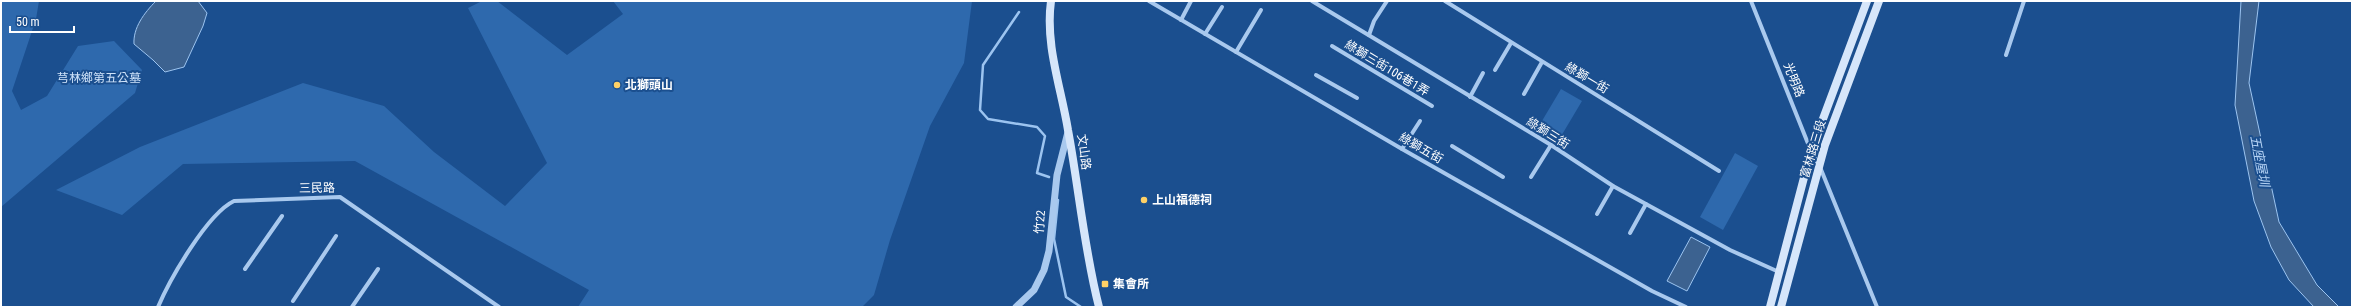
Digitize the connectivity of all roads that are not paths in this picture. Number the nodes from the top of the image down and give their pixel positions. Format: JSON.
{"nodes":[{"id":1,"x":1051,"y":1,"type":"edge"},
{"id":2,"x":1148,"y":1,"type":"edge"},
{"id":3,"x":1191,"y":1,"type":"edge"},
{"id":4,"x":1312,"y":1,"type":"edge"},
{"id":5,"x":1387,"y":1,"type":"edge"},
{"id":6,"x":1445,"y":1,"type":"edge"},
{"id":7,"x":1751,"y":1,"type":"edge"},
{"id":8,"x":1867,"y":1,"type":"edge"},
{"id":9,"x":1879,"y":1,"type":"edge"},
{"id":10,"x":2024,"y":1,"type":"edge"},
{"id":11,"x":1222,"y":7,"type":"dead end"},
{"id":12,"x":1261,"y":10,"type":"dead end"},
{"id":13,"x":1181,"y":20,"type":"junction"},
{"id":14,"x":1205,"y":34,"type":"junction"},
{"id":15,"x":1368,"y":35,"type":"junction"},
{"id":16,"x":1511,"y":43,"type":"junction"},
{"id":17,"x":1332,"y":46,"type":"dead end"},
{"id":18,"x":1236,"y":52,"type":"junction"},
{"id":19,"x":2006,"y":55,"type":"dead end"},
{"id":20,"x":1542,"y":62,"type":"junction"},
{"id":21,"x":1495,"y":70,"type":"dead end"},
{"id":22,"x":1483,"y":73,"type":"dead end"},
{"id":23,"x":1316,"y":75,"type":"dead end"},
{"id":24,"x":1524,"y":94,"type":"dead end"},
{"id":25,"x":1470,"y":97,"type":"junction"},
{"id":26,"x":1357,"y":98,"type":"dead end"},
{"id":27,"x":1432,"y":106,"type":"dead end"},
{"id":28,"x":1420,"y":121,"type":"dead end"},
{"id":29,"x":1068,"y":130,"type":"junction"},
{"id":30,"x":1551,"y":145,"type":"junction"},
{"id":31,"x":1452,"y":146,"type":"dead end"},
{"id":32,"x":1402,"y":149,"type":"junction"},
{"id":33,"x":1811,"y":151,"type":"junction"},
{"id":34,"x":1820,"y":167,"type":"junction"},
{"id":35,"x":1719,"y":171,"type":"dead end"},
{"id":36,"x":1503,"y":177,"type":"dead end"},
{"id":37,"x":1531,"y":177,"type":"dead end"},
{"id":38,"x":1613,"y":186,"type":"junction"},
{"id":39,"x":1646,"y":204,"type":"junction"},
{"id":40,"x":1597,"y":214,"type":"dead end"},
{"id":41,"x":282,"y":216,"type":"dead end"},
{"id":42,"x":1630,"y":233,"type":"dead end"},
{"id":43,"x":336,"y":236,"type":"dead end"},
{"id":44,"x":245,"y":269,"type":"dead end"},
{"id":45,"x":378,"y":269,"type":"dead end"},
{"id":46,"x":1779,"y":272,"type":"junction"},
{"id":47,"x":293,"y":301,"type":"dead end"},
{"id":48,"x":158,"y":307,"type":"edge"},
{"id":49,"x":352,"y":307,"type":"edge"},
{"id":50,"x":499,"y":307,"type":"edge"},
{"id":51,"x":1016,"y":307,"type":"edge"},
{"id":52,"x":1100,"y":307,"type":"edge"},
{"id":53,"x":1686,"y":307,"type":"edge"},
{"id":54,"x":1770,"y":307,"type":"edge"},
{"id":55,"x":1781,"y":307,"type":"edge"},
{"id":56,"x":1877,"y":307,"type":"edge"}],
"edges":[{"from":1,"to":29,"type":"main road","name":"文山路"},
{"from":2,"to":13,"type":"street","name":"綠獅五街"},
{"from":3,"to":13,"type":"street"},
{"from":4,"to":15,"type":"street","name":"綠獅三街"},
{"from":5,"to":15,"type":"street"},
{"from":6,"to":16,"type":"street","name":"綠獅一街"},
{"from":7,"to":33,"type":"street","name":"光明路"},
{"from":8,"to":33,"type":"main road","name":"富林路三段"},
{"from":9,"to":34,"type":"main road","name":"富林路三段"},
{"from":10,"to":19,"type":"street"},
{"from":11,"to":14,"type":"street"},
{"from":12,"to":18,"type":"street"},
{"from":13,"to":14,"type":"street","name":"綠獅五街"},
{"from":14,"to":18,"type":"street","name":"綠獅五街"},
{"from":15,"to":25,"type":"street","name":"綠獅三街"},
{"from":16,"to":20,"type":"street","name":"綠獅一街"},
{"from":16,"to":21,"type":"street"},
{"from":17,"to":27,"type":"street","name":"綠獅三街106巷1弄"},
{"from":18,"to":32,"type":"street","name":"綠獅五街"},
{"from":20,"to":24,"type":"street"},
{"from":20,"to":35,"type":"street","name":"綠獅一街"},
{"from":22,"to":25,"type":"street"},
{"from":23,"to":26,"type":"street"},
{"from":25,"to":30,"type":"street","name":"綠獅三街"},
{"from":28,"to":32,"type":"street"},
{"from":29,"to":51,"type":"street","name":"竹22","number":"竹22"},
{"from":29,"to":52,"type":"main road","name":"文山路"},
{"from":30,"to":37,"type":"street"},
{"from":30,"to":38,"type":"street","name":"綠獅三街"},
{"from":31,"to":36,"type":"street"},
{"from":32,"to":53,"type":"street","name":"綠獅五街"},
{"from":33,"to":34,"type":"street","name":"光明路"},
{"from":33,"to":46,"type":"main road","name":"富林路三段"},
{"from":34,"to":55,"type":"main road","name":"富林路三段"},
{"from":34,"to":56,"type":"street","name":"光明路"},
{"from":38,"to":39,"type":"street","name":"綠獅三街"},
{"from":38,"to":40,"type":"street"},
{"from":39,"to":42,"type":"street"},
{"from":39,"to":46,"type":"street","name":"綠獅三街"},
{"from":41,"to":44,"type":"street"},
{"from":43,"to":47,"type":"street"},
{"from":45,"to":49,"type":"street"},
{"from":46,"to":54,"type":"main road","name":"富林路三段"},
{"from":48,"to":50,"type":"street","name":"三民路"}]}
